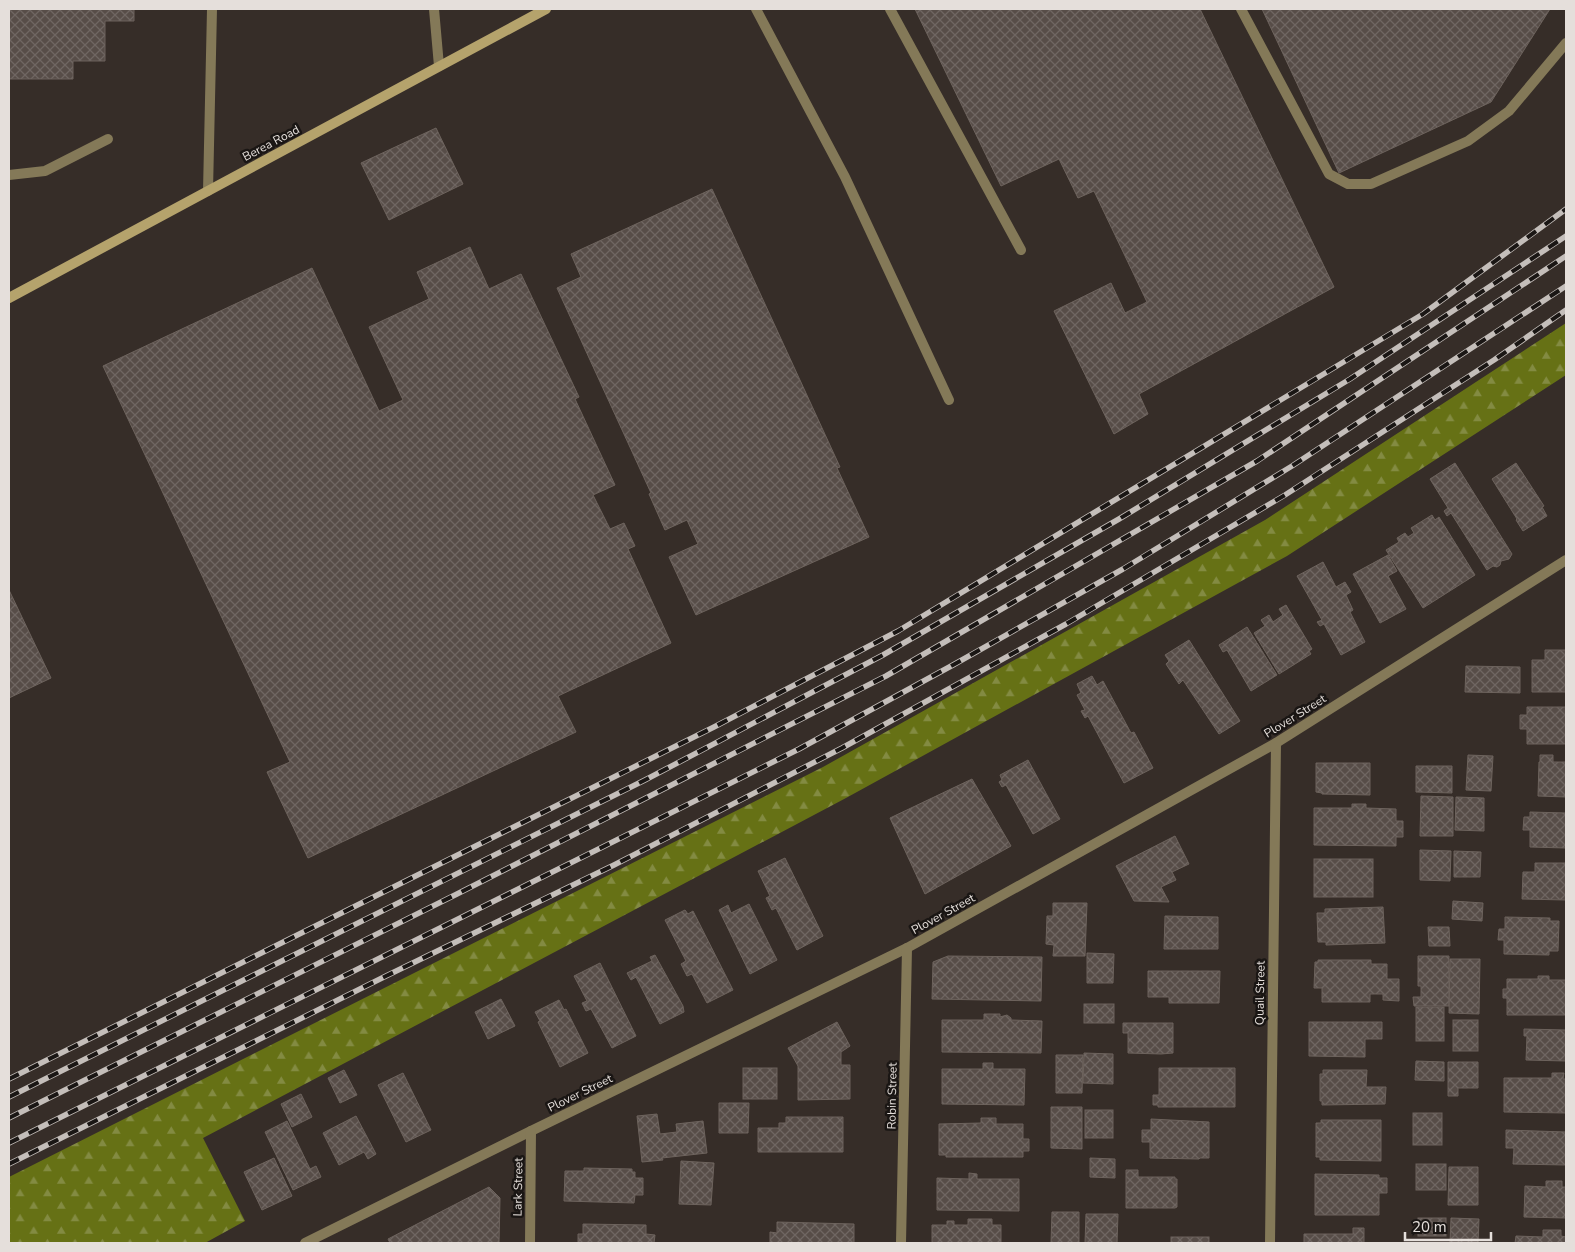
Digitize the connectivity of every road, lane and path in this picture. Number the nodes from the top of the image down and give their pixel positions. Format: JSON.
{"nodes":[{"id":1,"x":212,"y":9,"type":"edge"},
{"id":2,"x":434,"y":9,"type":"edge"},
{"id":3,"x":546,"y":9,"type":"edge"},
{"id":4,"x":756,"y":9,"type":"edge"},
{"id":5,"x":890,"y":9,"type":"edge"},
{"id":6,"x":1242,"y":9,"type":"edge"},
{"id":7,"x":1566,"y":42,"type":"edge"},
{"id":8,"x":439,"y":66,"type":"junction"},
{"id":9,"x":108,"y":140,"type":"dead end"},
{"id":10,"x":9,"y":175,"type":"edge"},
{"id":11,"x":208,"y":191,"type":"junction"},
{"id":12,"x":1021,"y":250,"type":"dead end"},
{"id":13,"x":9,"y":298,"type":"edge"},
{"id":14,"x":949,"y":400,"type":"dead end"},
{"id":15,"x":1566,"y":560,"type":"edge"},
{"id":16,"x":1276,"y":743,"type":"junction"},
{"id":17,"x":907,"y":948,"type":"junction"},
{"id":18,"x":531,"y":1131,"type":"junction"},
{"id":19,"x":305,"y":1243,"type":"edge"},
{"id":20,"x":530,"y":1243,"type":"edge"},
{"id":21,"x":901,"y":1243,"type":"edge"},
{"id":22,"x":1270,"y":1243,"type":"edge"}],
"edges":[{"from":1,"to":11,"type":"street"},
{"from":2,"to":8,"type":"street"},
{"from":3,"to":8,"type":"main road","name":"Berea Road"},
{"from":4,"to":14,"type":"street"},
{"from":5,"to":12,"type":"street"},
{"from":6,"to":7,"type":"street"},
{"from":8,"to":11,"type":"main road","name":"Berea Road"},
{"from":9,"to":10,"type":"street"},
{"from":11,"to":13,"type":"main road","name":"Berea Road"},
{"from":15,"to":16,"type":"street","name":"Plover Street"},
{"from":16,"to":17,"type":"street","name":"Plover Street"},
{"from":16,"to":22,"type":"street","name":"Quail Street"},
{"from":17,"to":18,"type":"street","name":"Plover Street"},
{"from":17,"to":21,"type":"street","name":"Robin Street"},
{"from":18,"to":19,"type":"street","name":"Plover Street"},
{"from":18,"to":20,"type":"street","name":"Lark Street"}]}
